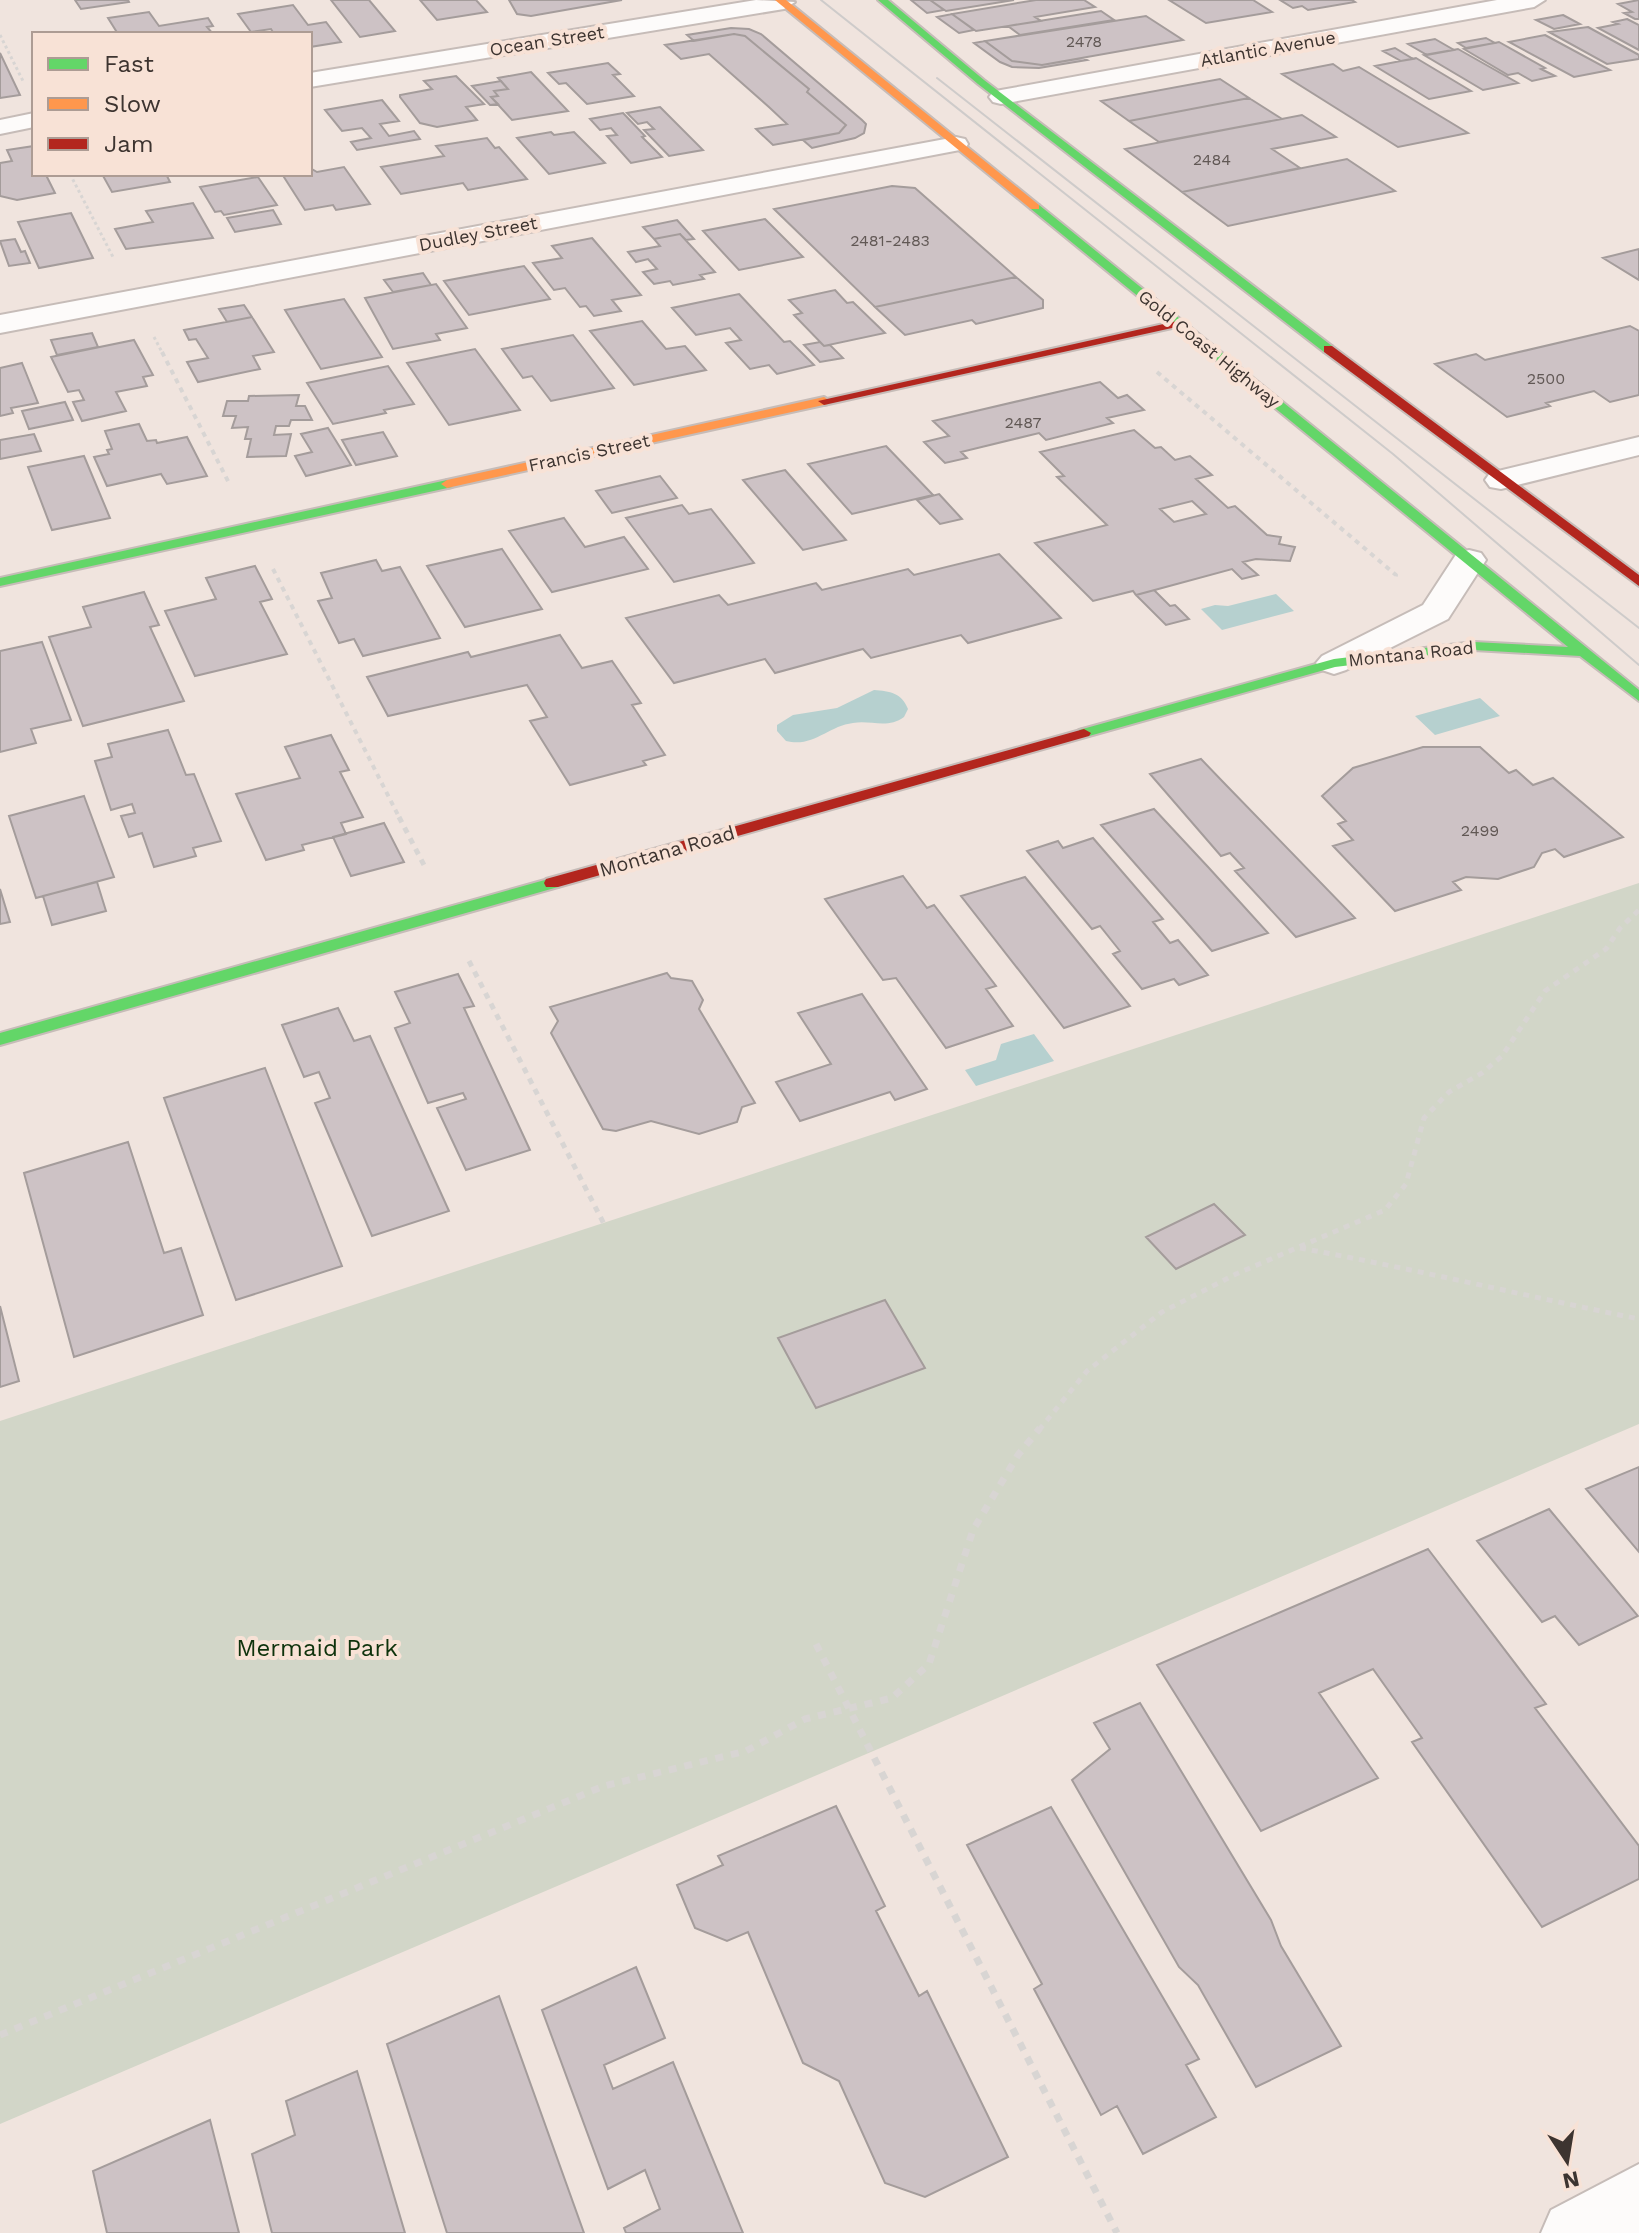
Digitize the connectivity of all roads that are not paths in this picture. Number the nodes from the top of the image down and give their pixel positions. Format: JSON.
{"nodes":[{"id":1,"x":883,"y":0,"type":"edge"},
{"id":2,"x":1534,"y":0,"type":"edge"},
{"id":3,"x":782,"y":1,"type":"edge"},
{"id":4,"x":312,"y":80,"type":"edge"},
{"id":5,"x":1001,"y":97,"type":"junction"},
{"id":6,"x":32,"y":120,"type":"edge"},
{"id":7,"x":0,"y":127,"type":"edge"},
{"id":8,"x":956,"y":144,"type":"junction"},
{"id":9,"x":0,"y":324,"type":"edge"},
{"id":10,"x":1177,"y":324,"type":"junction"},
{"id":11,"x":1639,"y":446,"type":"edge"},
{"id":12,"x":1501,"y":480,"type":"junction"},
{"id":13,"x":1469,"y":560,"type":"junction"},
{"id":14,"x":0,"y":582,"type":"edge"},
{"id":15,"x":1639,"y":582,"type":"edge"},
{"id":16,"x":1584,"y":652,"type":"junction"},
{"id":17,"x":1334,"y":663,"type":"junction"},
{"id":18,"x":1639,"y":697,"type":"edge"},
{"id":19,"x":0,"y":1039,"type":"edge"},
{"id":20,"x":1639,"y":2197,"type":"edge"},
{"id":21,"x":1574,"y":2233,"type":"edge"}],
"edges":[{"from":1,"to":5,"type":"main road"},
{"from":2,"to":5,"type":"street","name":"Atlantic Avenue"},
{"from":3,"to":4,"type":"street","name":"Ocean Street"},
{"from":3,"to":8,"type":"main road","name":"Gold Coast Highway"},
{"from":5,"to":12,"type":"main road"},
{"from":6,"to":7,"type":"street"},
{"from":8,"to":9,"type":"street","name":"Dudley Street"},
{"from":8,"to":10,"type":"main road","name":"Gold Coast Highway"},
{"from":10,"to":13,"type":"main road","name":"Gold Coast Highway"},
{"from":10,"to":14,"type":"main road","name":"Francis Street"},
{"from":11,"to":12,"type":"street"},
{"from":12,"to":15,"type":"main road"},
{"from":13,"to":16,"type":"main road","name":"Gold Coast Highway"},
{"from":13,"to":17,"type":"street","name":"Montana Road"},
{"from":16,"to":17,"type":"main road","name":"Montana Road"},
{"from":16,"to":18,"type":"main road","name":"Gold Coast Highway"},
{"from":17,"to":19,"type":"main road","name":"Montana Road"},
{"from":20,"to":21,"type":"street"}]}
